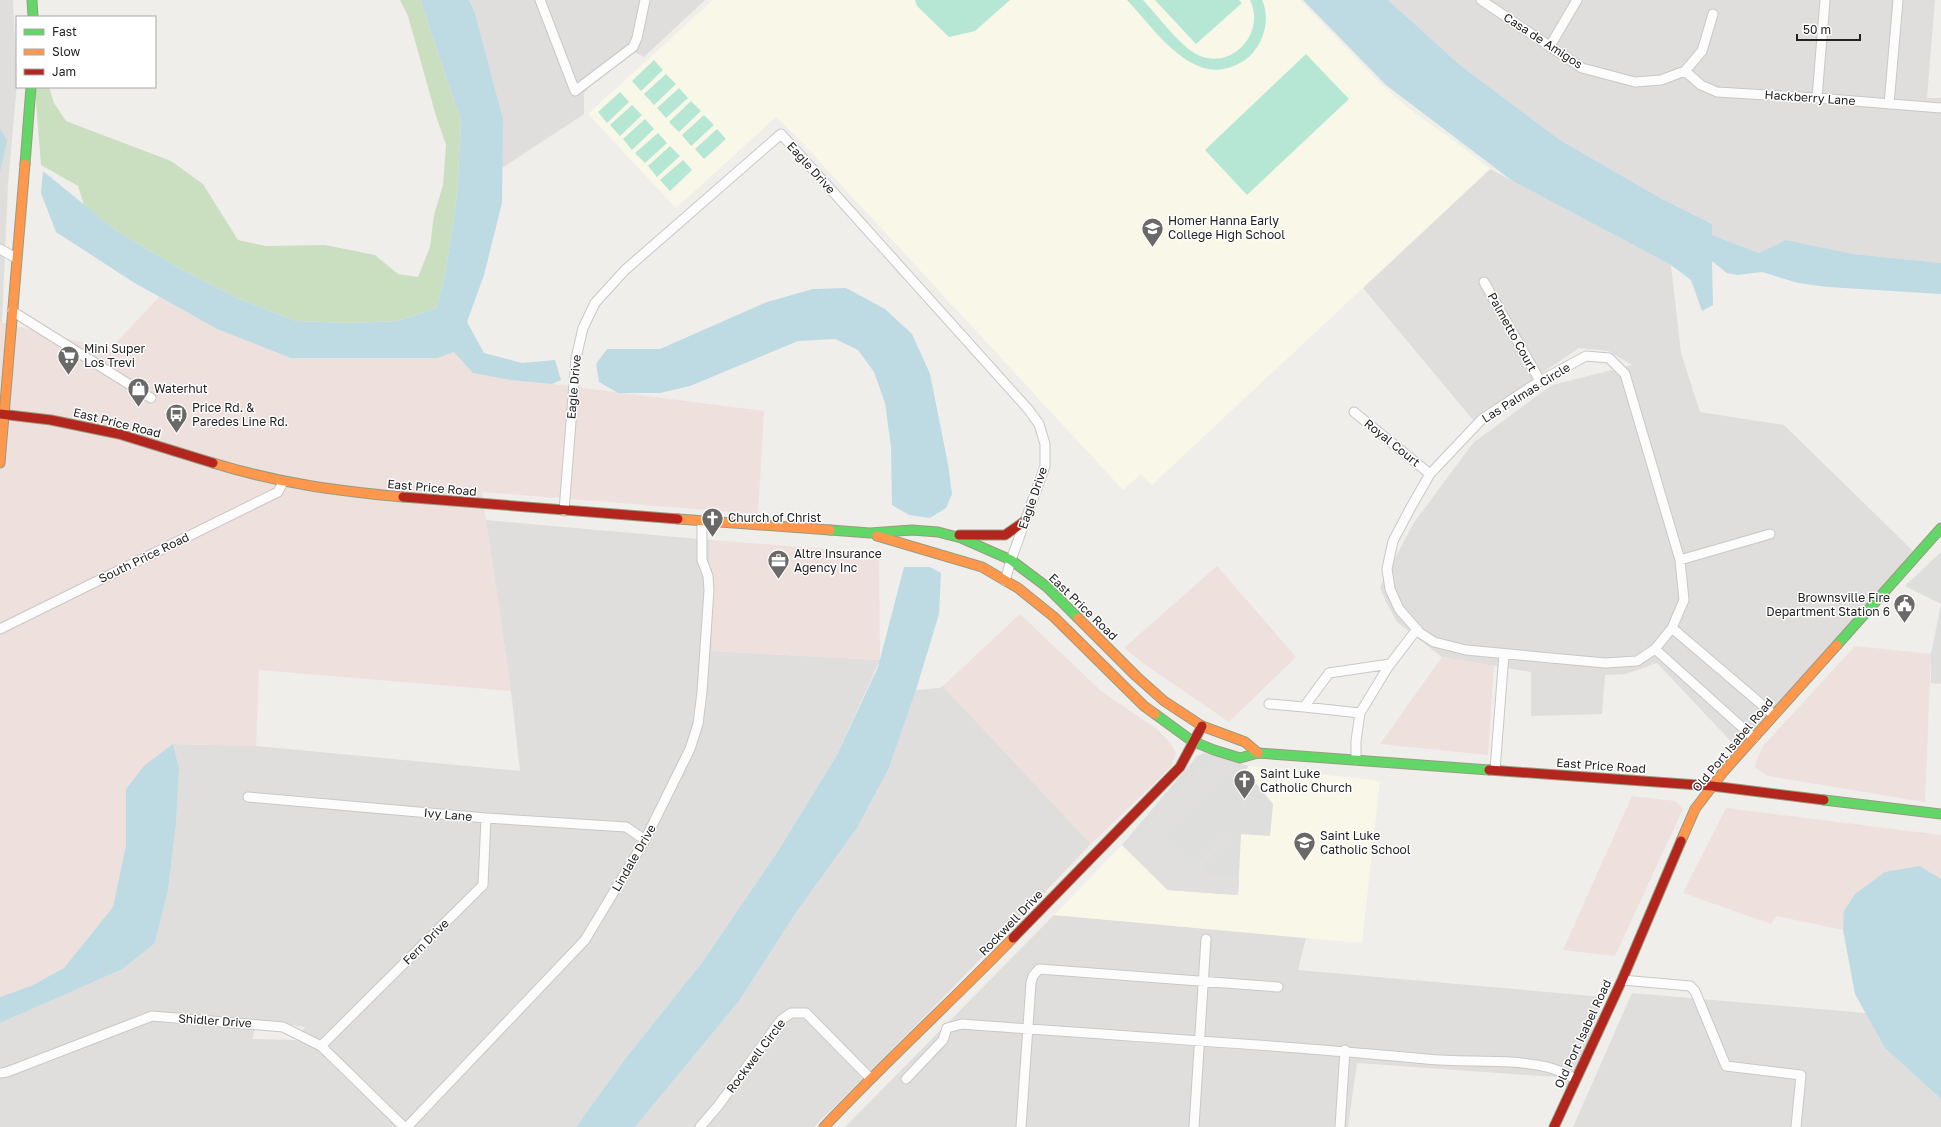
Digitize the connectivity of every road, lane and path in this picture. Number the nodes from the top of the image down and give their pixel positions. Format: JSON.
{"nodes":[{"id":1,"x":32,"y":0,"type":"edge"},
{"id":2,"x":540,"y":0,"type":"edge"},
{"id":3,"x":645,"y":0,"type":"edge"},
{"id":4,"x":1481,"y":0,"type":"edge"},
{"id":5,"x":1577,"y":0,"type":"edge"},
{"id":6,"x":1825,"y":0,"type":"edge"},
{"id":7,"x":1898,"y":0,"type":"edge"},
{"id":8,"x":1713,"y":14,"type":"dead end"},
{"id":9,"x":33,"y":16,"type":"edge"},
{"id":10,"x":1550,"y":46,"type":"junction"},
{"id":11,"x":1685,"y":71,"type":"junction"},
{"id":12,"x":31,"y":88,"type":"edge"},
{"id":13,"x":1817,"y":98,"type":"junction"},
{"id":14,"x":1889,"y":104,"type":"junction"},
{"id":15,"x":1941,"y":108,"type":"edge"},
{"id":16,"x":0,"y":249,"type":"edge"},
{"id":17,"x":16,"y":258,"type":"junction"},
{"id":18,"x":1484,"y":282,"type":"dead end"},
{"id":19,"x":12,"y":311,"type":"junction"},
{"id":20,"x":1540,"y":381,"type":"junction"},
{"id":21,"x":151,"y":398,"type":"dead end"},
{"id":22,"x":1354,"y":412,"type":"dead end"},
{"id":23,"x":2,"y":415,"type":"edge"},
{"id":24,"x":0,"y":463,"type":"edge"},
{"id":25,"x":1430,"y":474,"type":"junction"},
{"id":26,"x":283,"y":482,"type":"junction"},
{"id":27,"x":564,"y":511,"type":"junction"},
{"id":28,"x":702,"y":521,"type":"junction"},
{"id":29,"x":1025,"y":521,"type":"junction"},
{"id":30,"x":1941,"y":528,"type":"edge"},
{"id":31,"x":870,"y":533,"type":"junction"},
{"id":32,"x":1770,"y":534,"type":"dead end"},
{"id":33,"x":949,"y":535,"type":"junction"},
{"id":34,"x":1011,"y":560,"type":"junction"},
{"id":35,"x":1680,"y":560,"type":"junction"},
{"id":36,"x":1005,"y":581,"type":"junction"},
{"id":37,"x":1416,"y":628,"type":"junction"},
{"id":38,"x":1672,"y":628,"type":"junction"},
{"id":39,"x":0,"y":629,"type":"edge"},
{"id":40,"x":1655,"y":649,"type":"junction"},
{"id":41,"x":1504,"y":654,"type":"junction"},
{"id":42,"x":1390,"y":664,"type":"junction"},
{"id":43,"x":1269,"y":704,"type":"dead end"},
{"id":44,"x":1304,"y":707,"type":"junction"},
{"id":45,"x":1360,"y":712,"type":"junction"},
{"id":46,"x":1774,"y":715,"type":"junction"},
{"id":47,"x":1202,"y":726,"type":"junction"},
{"id":48,"x":1754,"y":738,"type":"junction"},
{"id":49,"x":1192,"y":741,"type":"junction"},
{"id":50,"x":1258,"y":753,"type":"junction"},
{"id":51,"x":1356,"y":760,"type":"junction"},
{"id":52,"x":1494,"y":770,"type":"junction"},
{"id":53,"x":1712,"y":786,"type":"junction"},
{"id":54,"x":248,"y":798,"type":"dead end"},
{"id":55,"x":1941,"y":814,"type":"edge"},
{"id":56,"x":486,"y":818,"type":"junction"},
{"id":57,"x":646,"y":840,"type":"junction"},
{"id":58,"x":1206,"y":939,"type":"dead end"},
{"id":59,"x":1622,"y":980,"type":"junction"},
{"id":60,"x":1204,"y":981,"type":"junction"},
{"id":61,"x":1278,"y":987,"type":"dead end"},
{"id":62,"x":936,"y":1017,"type":"junction"},
{"id":63,"x":947,"y":1028,"type":"junction"},
{"id":64,"x":1029,"y":1030,"type":"junction"},
{"id":65,"x":1200,"y":1042,"type":"junction"},
{"id":66,"x":321,"y":1046,"type":"junction"},
{"id":67,"x":1345,"y":1050,"type":"junction"},
{"id":68,"x":0,"y":1073,"type":"edge"},
{"id":69,"x":870,"y":1078,"type":"junction"},
{"id":70,"x":906,"y":1079,"type":"dead end"},
{"id":71,"x":1576,"y":1079,"type":"junction"},
{"id":72,"x":404,"y":1127,"type":"edge"},
{"id":73,"x":407,"y":1127,"type":"edge"},
{"id":74,"x":700,"y":1127,"type":"edge"},
{"id":75,"x":824,"y":1127,"type":"edge"},
{"id":76,"x":1021,"y":1127,"type":"edge"},
{"id":77,"x":1194,"y":1127,"type":"edge"},
{"id":78,"x":1340,"y":1127,"type":"edge"},
{"id":79,"x":1554,"y":1127,"type":"edge"},
{"id":80,"x":1796,"y":1127,"type":"edge"}],
"edges":[{"from":1,"to":9,"type":"main road"},
{"from":2,"to":3,"type":"street"},
{"from":4,"to":10,"type":"street","name":"Casa de Amigos"},
{"from":5,"to":10,"type":"street"},
{"from":6,"to":13,"type":"street"},
{"from":7,"to":14,"type":"street"},
{"from":8,"to":11,"type":"street","name":"Casa de Amigos"},
{"from":10,"to":11,"type":"street","name":"Casa de Amigos"},
{"from":11,"to":13,"type":"street","name":"Hackberry Lane"},
{"from":12,"to":17,"type":"main road"},
{"from":13,"to":14,"type":"street","name":"Hackberry Lane"},
{"from":14,"to":15,"type":"street","name":"Hackberry Lane"},
{"from":16,"to":17,"type":"street"},
{"from":17,"to":19,"type":"main road"},
{"from":18,"to":20,"type":"street","name":"Palmetto Court"},
{"from":19,"to":21,"type":"street"},
{"from":19,"to":23,"type":"main road"},
{"from":20,"to":25,"type":"street","name":"Las Palmas Circle"},
{"from":20,"to":35,"type":"street","name":"Las Palmas Circle"},
{"from":22,"to":25,"type":"street","name":"Royal Court"},
{"from":23,"to":24,"type":"main road"},
{"from":23,"to":26,"type":"main road","name":"East Price Road"},
{"from":25,"to":37,"type":"street","name":"Las Palmas Circle"},
{"from":26,"to":27,"type":"main road","name":"East Price Road"},
{"from":26,"to":39,"type":"street","name":"South Price Road"},
{"from":27,"to":28,"type":"main road","name":"East Price Road"},
{"from":27,"to":29,"type":"street","name":"Eagle Drive"},
{"from":28,"to":31,"type":"main road","name":"East Price Road"},
{"from":28,"to":57,"type":"street","name":"Lindale Drive"},
{"from":29,"to":33,"type":"main road"},
{"from":29,"to":34,"type":"street","name":"Eagle Drive"},
{"from":30,"to":46,"type":"main road","name":"Old Port Isabel Road"},
{"from":31,"to":33,"type":"main road","name":"East Price Road"},
{"from":31,"to":36,"type":"main road","name":"East Price Road"},
{"from":32,"to":35,"type":"street"},
{"from":33,"to":34,"type":"main road","name":"East Price Road"},
{"from":34,"to":36,"type":"street","name":"Eagle Drive"},
{"from":34,"to":47,"type":"main road","name":"East Price Road"},
{"from":35,"to":38,"type":"street","name":"Las Palmas Circle"},
{"from":36,"to":49,"type":"main road","name":"East Price Road"},
{"from":37,"to":41,"type":"street","name":"Las Palmas Circle"},
{"from":37,"to":42,"type":"street"},
{"from":38,"to":40,"type":"street","name":"Las Palmas Circle"},
{"from":38,"to":46,"type":"street"},
{"from":40,"to":41,"type":"street","name":"Las Palmas Circle"},
{"from":40,"to":48,"type":"street"},
{"from":41,"to":52,"type":"street"},
{"from":42,"to":44,"type":"street"},
{"from":42,"to":45,"type":"street"},
{"from":43,"to":44,"type":"street"},
{"from":44,"to":45,"type":"street"},
{"from":45,"to":51,"type":"street"},
{"from":46,"to":48,"type":"main road","name":"Old Port Isabel Road"},
{"from":47,"to":49,"type":"main road","name":"Rockwell Drive"},
{"from":47,"to":50,"type":"main road","name":"East Price Road"},
{"from":48,"to":53,"type":"main road","name":"Old Port Isabel Road"},
{"from":49,"to":50,"type":"main road","name":"East Price Road"},
{"from":49,"to":62,"type":"main road","name":"Rockwell Drive"},
{"from":50,"to":51,"type":"main road","name":"East Price Road"},
{"from":51,"to":52,"type":"main road","name":"East Price Road"},
{"from":52,"to":53,"type":"main road","name":"East Price Road"},
{"from":53,"to":55,"type":"main road","name":"East Price Road"},
{"from":53,"to":59,"type":"main road","name":"Old Port Isabel Road"},
{"from":54,"to":56,"type":"street","name":"Ivy Lane"},
{"from":56,"to":57,"type":"street","name":"Ivy Lane"},
{"from":56,"to":66,"type":"street","name":"Fern Drive"},
{"from":57,"to":73,"type":"street","name":"Lindale Drive"},
{"from":58,"to":60,"type":"street"},
{"from":59,"to":71,"type":"main road","name":"Old Port Isabel Road"},
{"from":59,"to":80,"type":"street"},
{"from":60,"to":61,"type":"street"},
{"from":60,"to":64,"type":"street"},
{"from":60,"to":65,"type":"street"},
{"from":62,"to":63,"type":"street"},
{"from":62,"to":69,"type":"main road","name":"Rockwell Drive"},
{"from":63,"to":64,"type":"street"},
{"from":63,"to":70,"type":"street"},
{"from":64,"to":65,"type":"street"},
{"from":64,"to":76,"type":"street"},
{"from":65,"to":67,"type":"street"},
{"from":65,"to":77,"type":"street"},
{"from":66,"to":68,"type":"street","name":"Shidler Drive"},
{"from":66,"to":72,"type":"street","name":"Shidler Drive"},
{"from":67,"to":71,"type":"street"},
{"from":67,"to":78,"type":"street"},
{"from":69,"to":74,"type":"street","name":"Rockwell Circle"},
{"from":69,"to":75,"type":"main road","name":"Rockwell Drive"},
{"from":71,"to":79,"type":"main road","name":"Old Port Isabel Road"}]}
